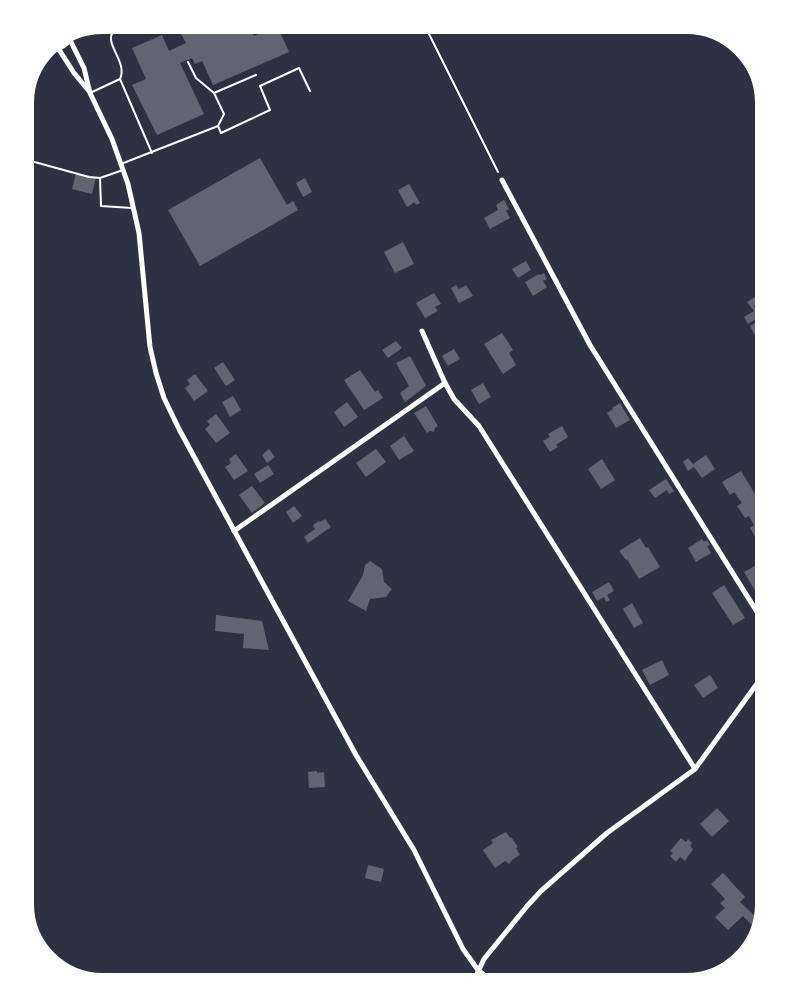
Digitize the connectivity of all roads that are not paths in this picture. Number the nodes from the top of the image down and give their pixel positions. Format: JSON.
{"nodes":[{"id":1,"x":115,"y":30,"type":"edge"},
{"id":2,"x":70,"y":40,"type":"joint"},
{"id":3,"x":58,"y":48,"type":"junction"},
{"id":4,"x":54,"y":49,"type":"edge"},
{"id":5,"x":188,"y":62,"type":"dead end"},
{"id":6,"x":256,"y":75,"type":"dead end"},
{"id":7,"x":120,"y":79,"type":"junction"},
{"id":8,"x":310,"y":91,"type":"dead end"},
{"id":9,"x":90,"y":93,"type":"junction"},
{"id":10,"x":214,"y":93,"type":"junction"},
{"id":11,"x":218,"y":126,"type":"junction"},
{"id":12,"x":152,"y":153,"type":"junction"},
{"id":13,"x":30,"y":161,"type":"edge"},
{"id":14,"x":122,"y":167,"type":"junction"},
{"id":15,"x":100,"y":178,"type":"junction"},
{"id":16,"x":502,"y":180,"type":"road end"},
{"id":17,"x":133,"y":208,"type":"junction"},
{"id":18,"x":422,"y":331,"type":"dead end"},
{"id":19,"x":445,"y":383,"type":"junction"},
{"id":20,"x":234,"y":531,"type":"junction"},
{"id":21,"x":759,"y":614,"type":"edge"},
{"id":22,"x":759,"y":683,"type":"edge"},
{"id":23,"x":695,"y":768,"type":"junction"},
{"id":24,"x":478,"y":970,"type":"junction"},
{"id":25,"x":475,"y":977,"type":"edge"},
{"id":26,"x":487,"y":977,"type":"edge"}],
"edges":[{"from":1,"to":7,"type":"lane"},
{"from":2,"to":3,"type":"main road"},
{"from":2,"to":9,"type":"street"},
{"from":3,"to":4,"type":"main road"},
{"from":3,"to":9,"type":"street"},
{"from":5,"to":10,"type":"lane"},
{"from":6,"to":10,"type":"lane"},
{"from":7,"to":9,"type":"lane"},
{"from":7,"to":12,"type":"lane"},
{"from":8,"to":11,"type":"lane"},
{"from":9,"to":14,"type":"street"},
{"from":10,"to":11,"type":"lane"},
{"from":11,"to":12,"type":"lane"},
{"from":12,"to":14,"type":"lane"},
{"from":13,"to":15,"type":"lane"},
{"from":14,"to":15,"type":"lane"},
{"from":14,"to":17,"type":"street"},
{"from":15,"to":17,"type":"lane"},
{"from":16,"to":21,"type":"street"},
{"from":17,"to":20,"type":"street"},
{"from":18,"to":19,"type":"street"},
{"from":19,"to":20,"type":"street"},
{"from":19,"to":23,"type":"street"},
{"from":20,"to":24,"type":"street"},
{"from":22,"to":23,"type":"street"},
{"from":23,"to":24,"type":"street"},
{"from":24,"to":25,"type":"street"},
{"from":24,"to":26,"type":"street"}]}
